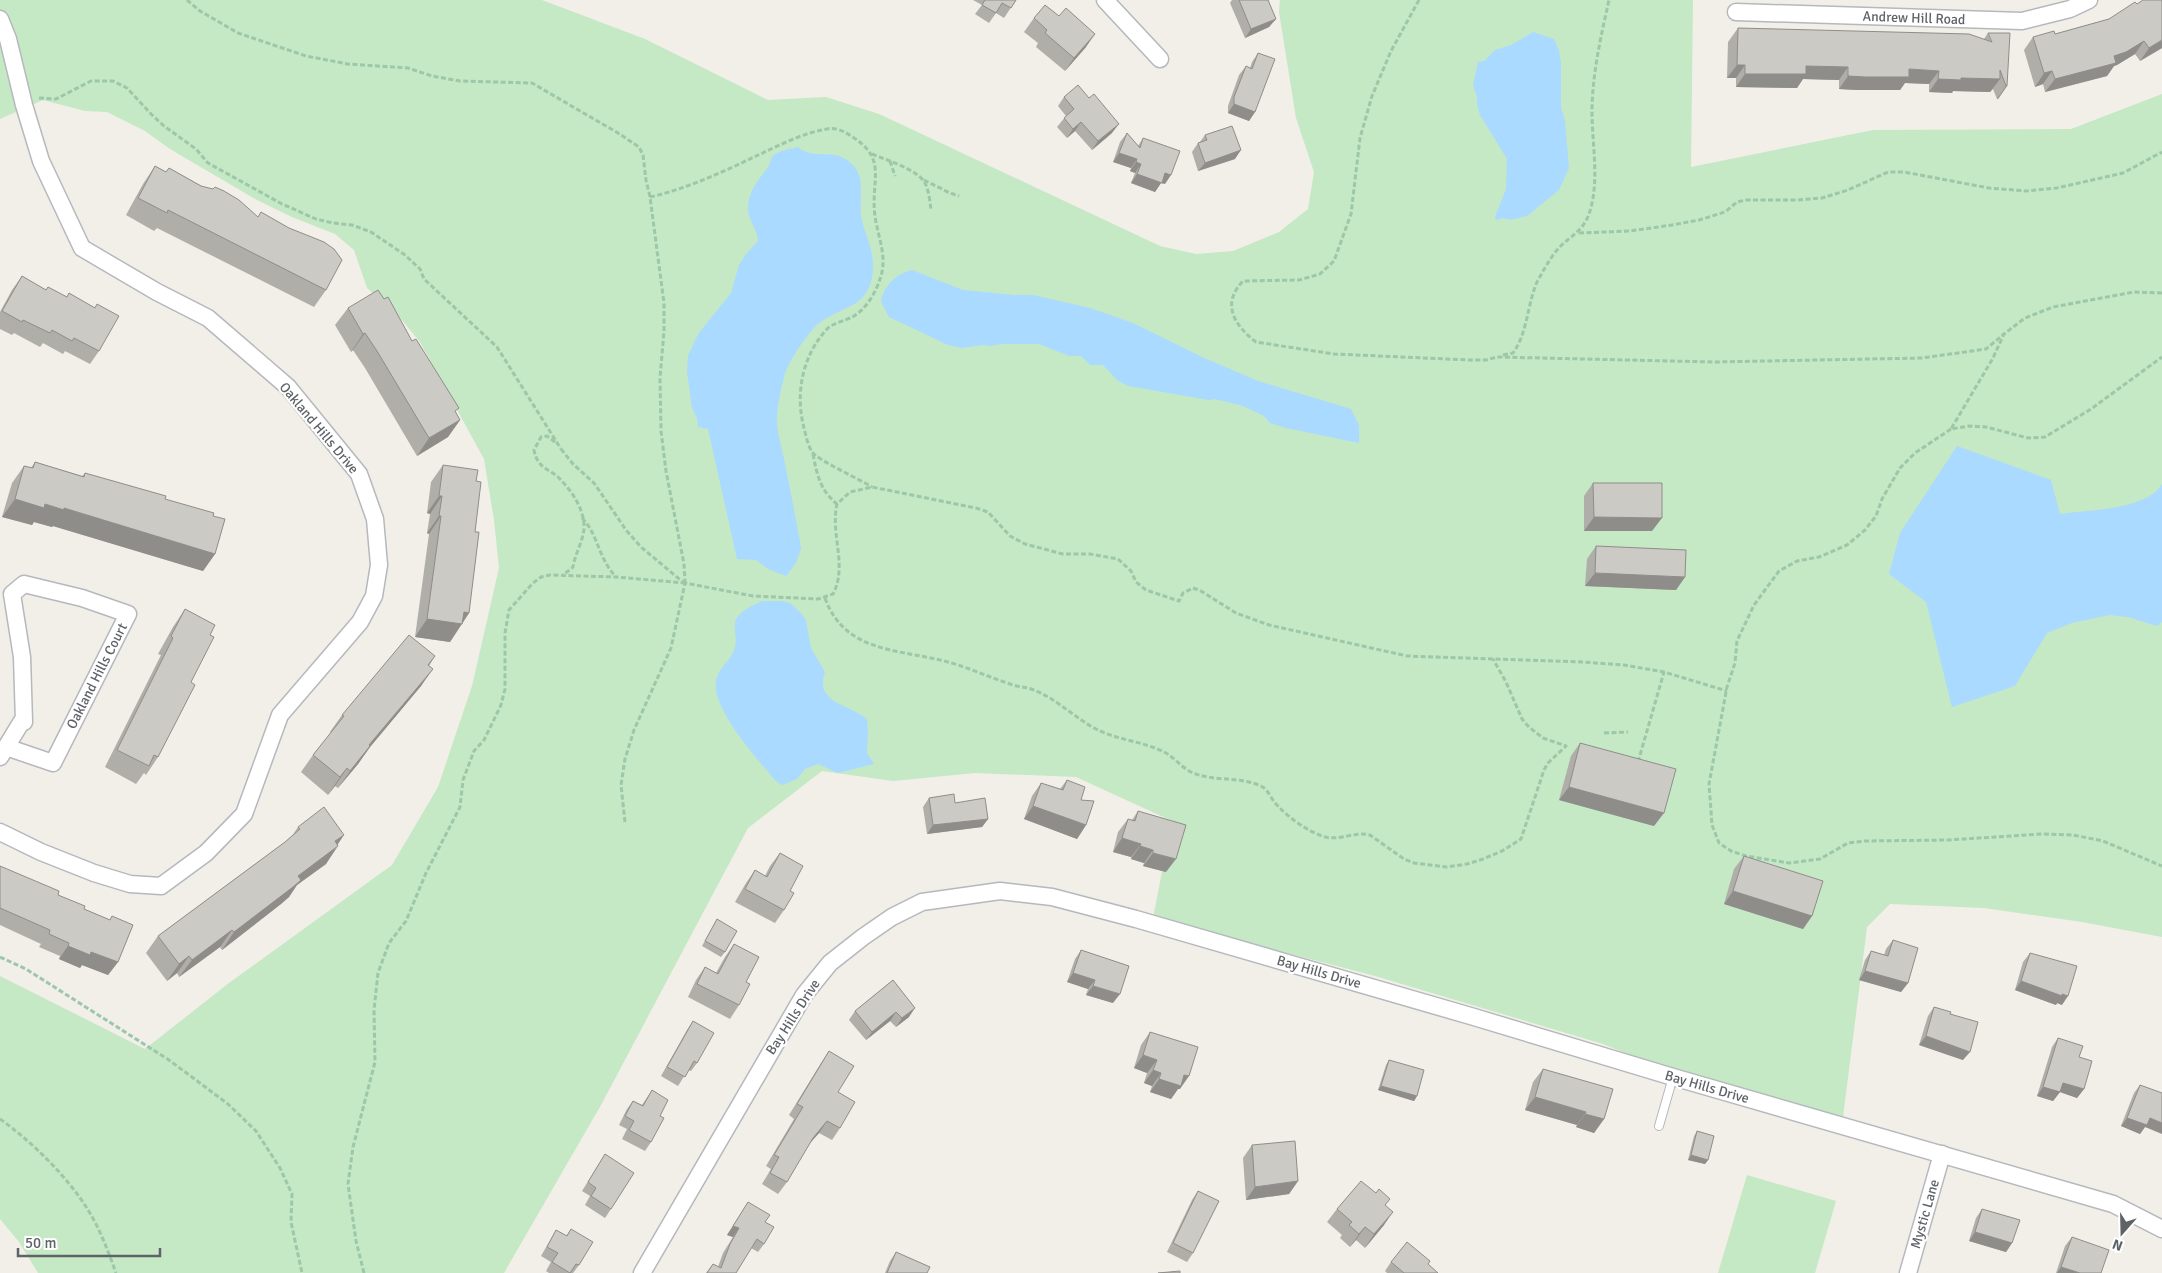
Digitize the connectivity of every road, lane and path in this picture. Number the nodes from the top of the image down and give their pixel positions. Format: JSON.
{"nodes":[{"id":1,"x":187,"y":0,"type":"edge"},
{"id":2,"x":1105,"y":0,"type":"edge"},
{"id":3,"x":1419,"y":0,"type":"edge"},
{"id":4,"x":1608,"y":0,"type":"edge"},
{"id":5,"x":2089,"y":0,"type":"edge"},
{"id":6,"x":1736,"y":12,"type":"dead end"},
{"id":7,"x":0,"y":19,"type":"edge"},
{"id":8,"x":1160,"y":59,"type":"dead end"},
{"id":9,"x":24,"y":105,"type":"junction"},
{"id":10,"x":2162,"y":152,"type":"edge"},
{"id":11,"x":872,"y":155,"type":"junction"},
{"id":12,"x":890,"y":161,"type":"junction"},
{"id":13,"x":894,"y":176,"type":"dead end"},
{"id":14,"x":923,"y":180,"type":"junction"},
{"id":15,"x":959,"y":196,"type":"dead end"},
{"id":16,"x":650,"y":197,"type":"junction"},
{"id":17,"x":931,"y":210,"type":"dead end"},
{"id":18,"x":1578,"y":233,"type":"junction"},
{"id":19,"x":2162,"y":293,"type":"edge"},
{"id":20,"x":2004,"y":334,"type":"junction"},
{"id":21,"x":1496,"y":357,"type":"junction"},
{"id":22,"x":2162,"y":357,"type":"edge"},
{"id":23,"x":1951,"y":429,"type":"junction"},
{"id":24,"x":561,"y":449,"type":"junction"},
{"id":25,"x":813,"y":454,"type":"junction"},
{"id":26,"x":872,"y":487,"type":"junction"},
{"id":27,"x":837,"y":504,"type":"junction"},
{"id":28,"x":582,"y":518,"type":"junction"},
{"id":29,"x":562,"y":576,"type":"junction"},
{"id":30,"x":616,"y":578,"type":"junction"},
{"id":31,"x":685,"y":583,"type":"junction"},
{"id":32,"x":825,"y":598,"type":"junction"},
{"id":33,"x":1493,"y":659,"type":"junction"},
{"id":34,"x":1664,"y":672,"type":"junction"},
{"id":35,"x":1727,"y":691,"type":"junction"},
{"id":36,"x":1628,"y":732,"type":"dead end"},
{"id":37,"x":1604,"y":733,"type":"dead end"},
{"id":38,"x":3,"y":752,"type":"edge"},
{"id":39,"x":1637,"y":767,"type":"edge"},
{"id":40,"x":625,"y":822,"type":"dead end"},
{"id":41,"x":0,"y":832,"type":"edge"},
{"id":42,"x":2162,"y":866,"type":"edge"},
{"id":43,"x":0,"y":957,"type":"edge"},
{"id":44,"x":1673,"y":1077,"type":"junction"},
{"id":45,"x":0,"y":1119,"type":"edge"},
{"id":46,"x":1659,"y":1126,"type":"dead end"},
{"id":47,"x":1942,"y":1154,"type":"junction"},
{"id":48,"x":2162,"y":1229,"type":"edge"},
{"id":49,"x":116,"y":1273,"type":"edge"},
{"id":50,"x":302,"y":1273,"type":"edge"},
{"id":51,"x":364,"y":1273,"type":"edge"},
{"id":52,"x":642,"y":1273,"type":"edge"},
{"id":53,"x":1908,"y":1273,"type":"edge"}],
"edges":[{"from":1,"to":16,"type":"path"},
{"from":2,"to":8,"type":"street"},
{"from":3,"to":21,"type":"path"},
{"from":4,"to":18,"type":"path"},
{"from":5,"to":6,"type":"street","name":"Andrew Hill Road"},
{"from":7,"to":9,"type":"street","name":"Oakland Hills Drive"},
{"from":9,"to":24,"type":"path"},
{"from":9,"to":41,"type":"street","name":"Oakland Hills Drive"},
{"from":10,"to":18,"type":"path"},
{"from":11,"to":12,"type":"path"},
{"from":11,"to":16,"type":"path"},
{"from":11,"to":25,"type":"path"},
{"from":12,"to":13,"type":"path"},
{"from":12,"to":14,"type":"path"},
{"from":14,"to":15,"type":"path"},
{"from":14,"to":17,"type":"path"},
{"from":16,"to":31,"type":"path"},
{"from":18,"to":21,"type":"path"},
{"from":19,"to":20,"type":"path"},
{"from":20,"to":21,"type":"path"},
{"from":20,"to":23,"type":"path"},
{"from":22,"to":23,"type":"path"},
{"from":23,"to":35,"type":"path"},
{"from":24,"to":28,"type":"path"},
{"from":24,"to":31,"type":"path"},
{"from":25,"to":26,"type":"path"},
{"from":25,"to":27,"type":"path"},
{"from":26,"to":27,"type":"path"},
{"from":26,"to":33,"type":"path"},
{"from":27,"to":32,"type":"path"},
{"from":28,"to":29,"type":"path"},
{"from":28,"to":30,"type":"path"},
{"from":29,"to":30,"type":"path"},
{"from":29,"to":51,"type":"path"},
{"from":30,"to":31,"type":"path"},
{"from":31,"to":32,"type":"path"},
{"from":31,"to":40,"type":"path"},
{"from":32,"to":33,"type":"path"},
{"from":33,"to":34,"type":"path"},
{"from":34,"to":35,"type":"path"},
{"from":34,"to":39,"type":"path"},
{"from":35,"to":42,"type":"path"},
{"from":36,"to":37,"type":"path"},
{"from":38,"to":38,"type":"street","name":"Oakland Hills Court"},
{"from":43,"to":50,"type":"path"},
{"from":44,"to":46,"type":"lane"},
{"from":44,"to":47,"type":"street","name":"Bay Hills Drive"},
{"from":44,"to":52,"type":"street","name":"Bay Hills Drive"},
{"from":45,"to":49,"type":"path"},
{"from":47,"to":48,"type":"street","name":"Bay Hills Drive"},
{"from":47,"to":53,"type":"street","name":"Mystic Lane"}]}
